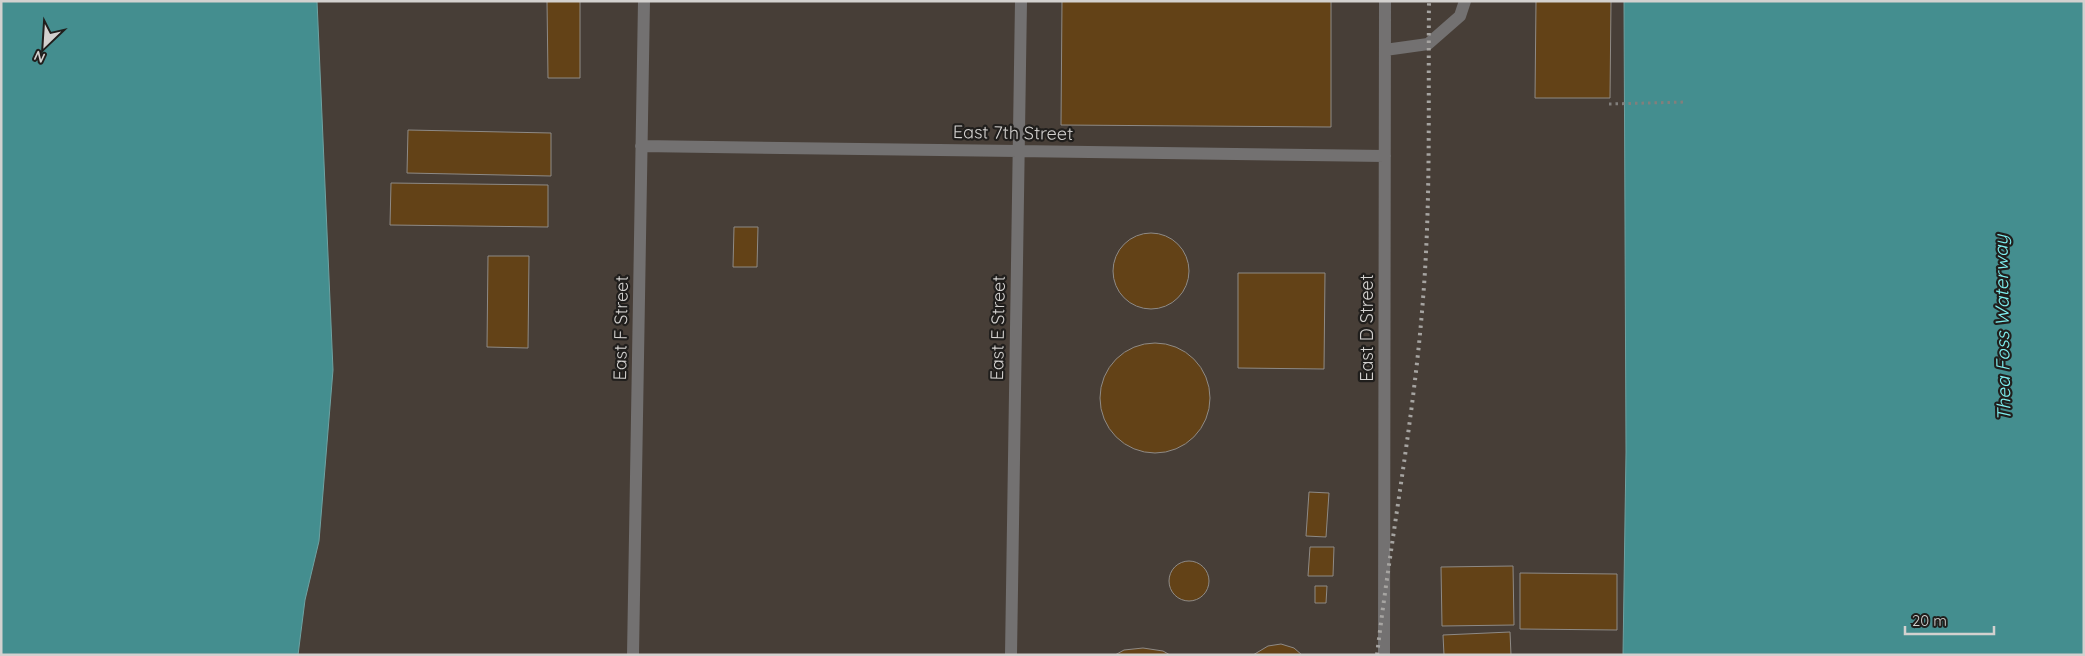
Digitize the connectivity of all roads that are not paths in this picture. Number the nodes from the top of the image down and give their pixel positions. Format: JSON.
{"nodes":[{"id":1,"x":644,"y":1,"type":"edge"},
{"id":2,"x":1022,"y":1,"type":"edge"},
{"id":3,"x":1385,"y":1,"type":"edge"},
{"id":4,"x":1465,"y":1,"type":"edge"},
{"id":5,"x":1385,"y":50,"type":"junction"},
{"id":6,"x":641,"y":146,"type":"junction"},
{"id":7,"x":1018,"y":150,"type":"junction"},
{"id":8,"x":1385,"y":156,"type":"junction"},
{"id":9,"x":633,"y":655,"type":"edge"},
{"id":10,"x":1011,"y":655,"type":"edge"},
{"id":11,"x":1384,"y":655,"type":"edge"}],
"edges":[{"from":1,"to":6,"type":"street","name":"East F Street"},
{"from":2,"to":7,"type":"street","name":"East E Street"},
{"from":3,"to":5,"type":"street","name":"East D Street"},
{"from":4,"to":5,"type":"street"},
{"from":5,"to":8,"type":"street","name":"East D Street"},
{"from":6,"to":7,"type":"street","name":"East 7th Street"},
{"from":6,"to":9,"type":"street","name":"East F Street"},
{"from":7,"to":8,"type":"street","name":"East 7th Street"},
{"from":7,"to":10,"type":"street","name":"East E Street"},
{"from":8,"to":11,"type":"street","name":"East D Street"}]}
